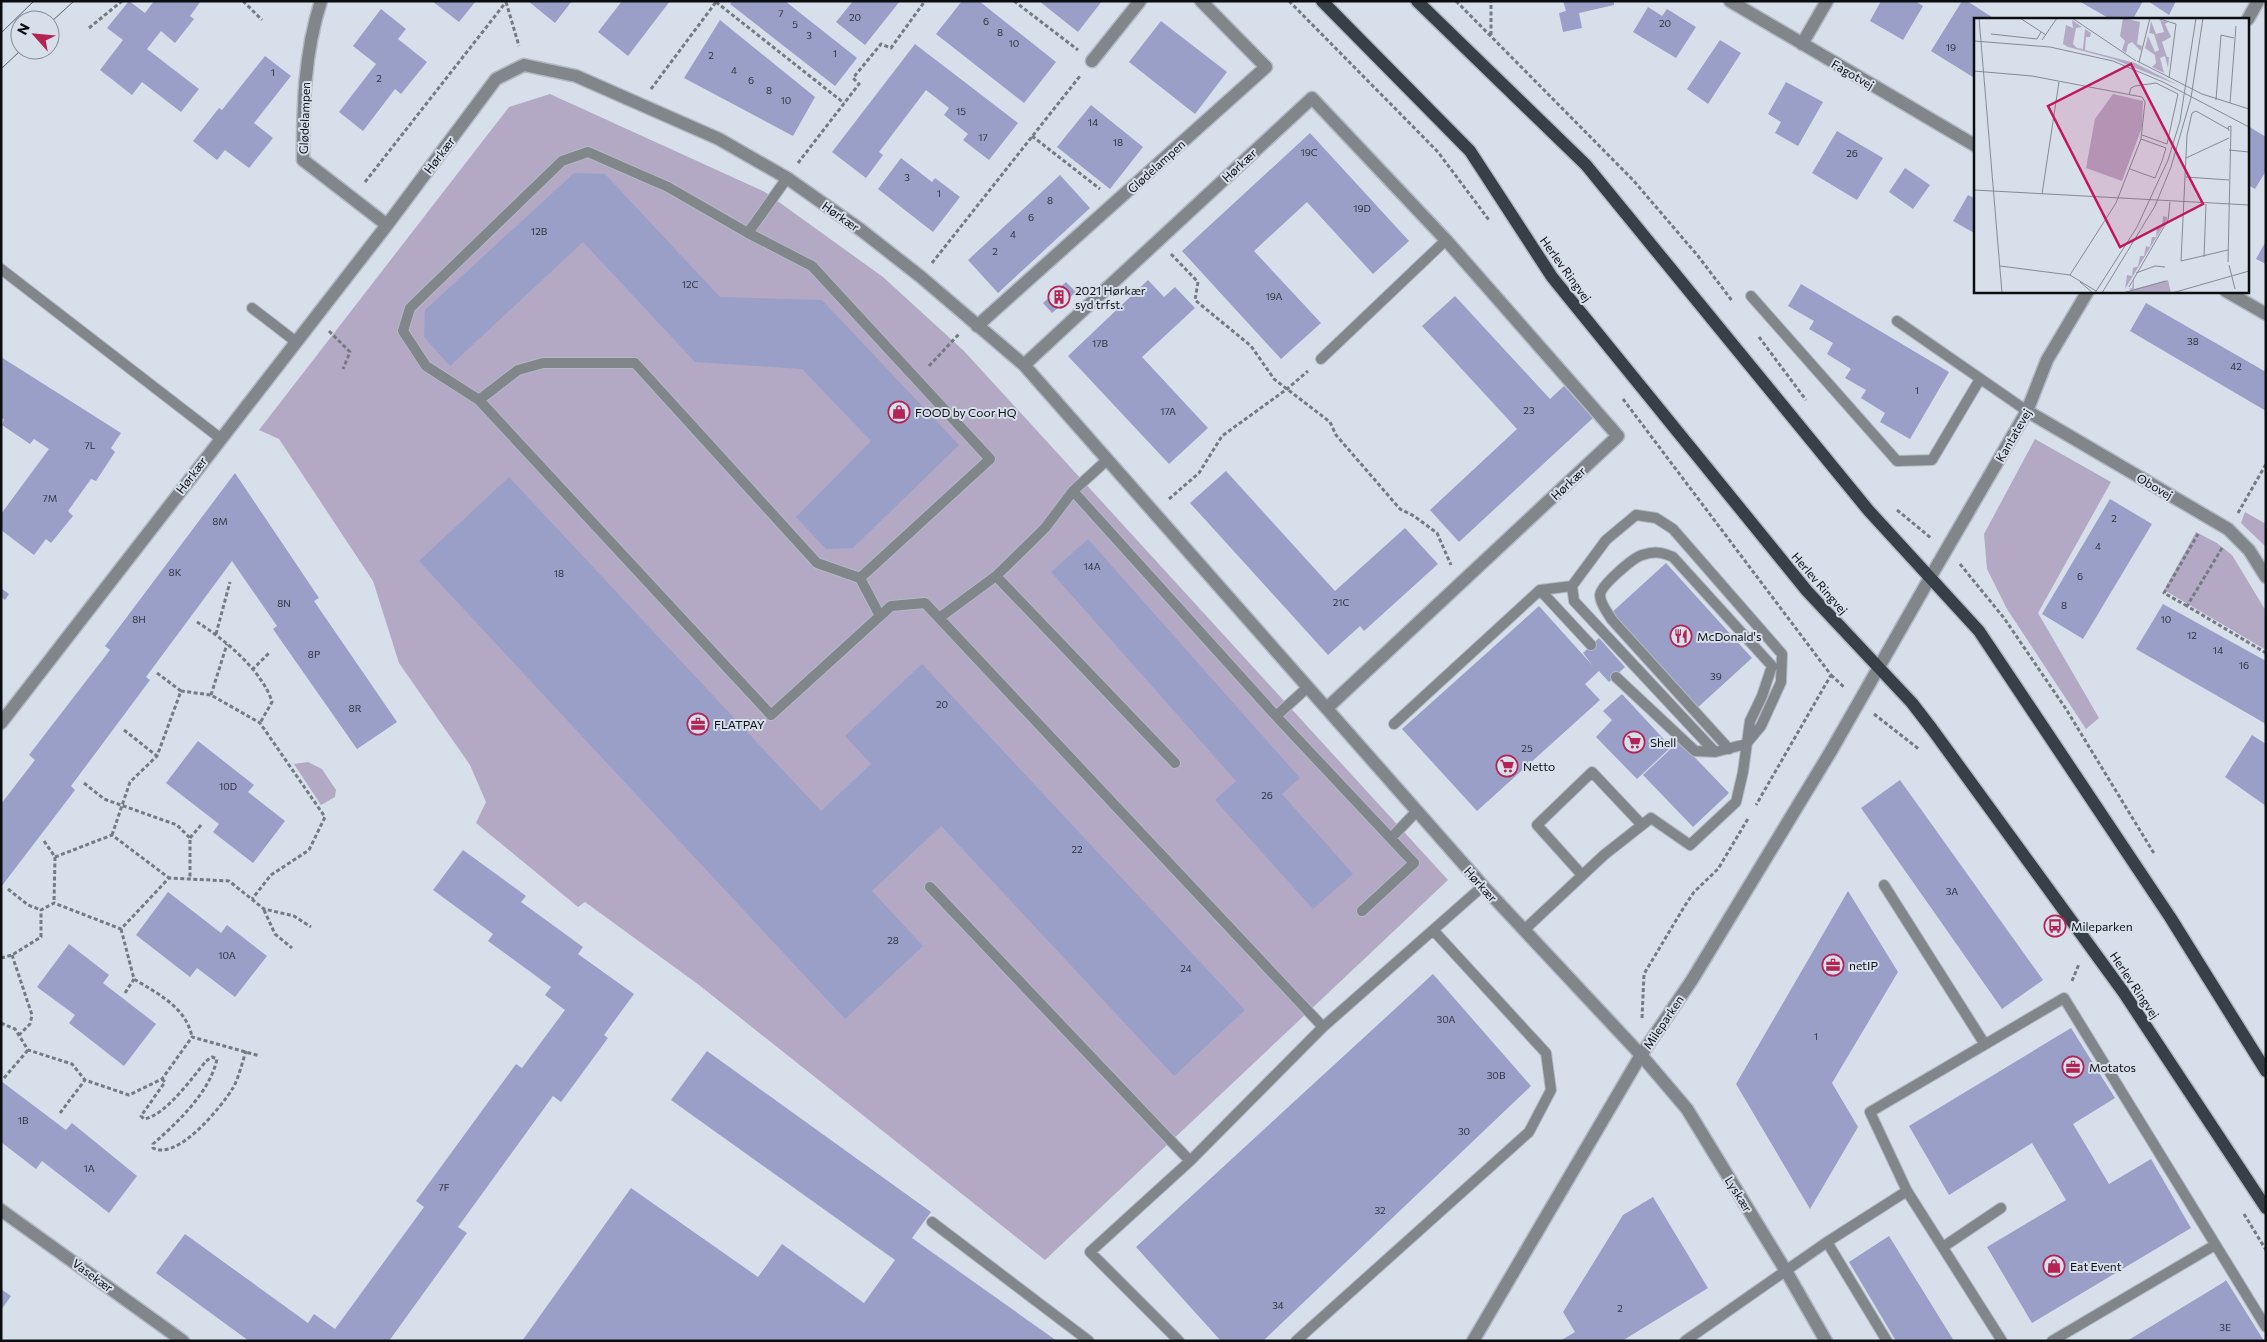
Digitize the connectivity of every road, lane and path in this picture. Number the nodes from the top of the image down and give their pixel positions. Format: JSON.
{"nodes":[{"id":1,"x":122,"y":1,"type":"edge"},
{"id":2,"x":243,"y":1,"type":"edge"},
{"id":3,"x":321,"y":1,"type":"edge"},
{"id":4,"x":925,"y":1,"type":"edge"},
{"id":5,"x":1014,"y":1,"type":"edge"},
{"id":6,"x":1140,"y":1,"type":"edge"},
{"id":7,"x":1201,"y":1,"type":"edge"},
{"id":8,"x":1322,"y":1,"type":"edge"},
{"id":9,"x":1416,"y":1,"type":"edge"},
{"id":10,"x":1492,"y":1,"type":"edge"},
{"id":11,"x":1730,"y":1,"type":"edge"},
{"id":12,"x":1827,"y":1,"type":"edge"},
{"id":13,"x":2258,"y":1,"type":"edge"},
{"id":14,"x":506,"y":2,"type":"edge"},
{"id":15,"x":716,"y":2,"type":"edge"},
{"id":16,"x":2249,"y":18,"type":"edge"},
{"id":17,"x":262,"y":20,"type":"dead end"},
{"id":18,"x":89,"y":28,"type":"dead end"},
{"id":19,"x":1491,"y":36,"type":"dead end"},
{"id":20,"x":1802,"y":44,"type":"junction"},
{"id":21,"x":1092,"y":61,"type":"junction"},
{"id":22,"x":524,"y":65,"type":"junction"},
{"id":23,"x":640,"y":103,"type":"junction"},
{"id":24,"x":844,"y":103,"type":"junction"},
{"id":25,"x":1032,"y":136,"type":"junction"},
{"id":26,"x":1974,"y":145,"type":"edge"},
{"id":27,"x":787,"y":178,"type":"junction"},
{"id":28,"x":352,"y":198,"type":"junction"},
{"id":29,"x":1116,"y":202,"type":"junction"},
{"id":30,"x":387,"y":225,"type":"junction"},
{"id":31,"x":748,"y":233,"type":"junction"},
{"id":32,"x":1158,"y":240,"type":"junction"},
{"id":33,"x":1446,"y":240,"type":"junction"},
{"id":34,"x":1,"y":269,"type":"edge"},
{"id":35,"x":921,"y":277,"type":"junction"},
{"id":36,"x":2087,"y":292,"type":"edge"},
{"id":37,"x":2228,"y":292,"type":"edge"},
{"id":38,"x":1750,"y":296,"type":"dead end"},
{"id":39,"x":252,"y":308,"type":"dead end"},
{"id":40,"x":2266,"y":314,"type":"edge"},
{"id":41,"x":314,"y":316,"type":"junction"},
{"id":42,"x":1897,"y":320,"type":"dead end"},
{"id":43,"x":975,"y":324,"type":"junction"},
{"id":44,"x":295,"y":341,"type":"junction"},
{"id":45,"x":1321,"y":359,"type":"joint"},
{"id":46,"x":1024,"y":366,"type":"junction"},
{"id":47,"x":343,"y":369,"type":"dead end"},
{"id":48,"x":916,"y":379,"type":"junction"},
{"id":49,"x":1980,"y":379,"type":"junction"},
{"id":50,"x":1287,"y":389,"type":"junction"},
{"id":51,"x":479,"y":400,"type":"junction"},
{"id":52,"x":2027,"y":411,"type":"junction"},
{"id":53,"x":220,"y":438,"type":"junction"},
{"id":54,"x":1107,"y":460,"type":"junction"},
{"id":55,"x":2266,"y":464,"type":"edge"},
{"id":56,"x":1073,"y":491,"type":"junction"},
{"id":57,"x":1153,"y":512,"type":"junction"},
{"id":58,"x":2207,"y":517,"type":"junction"},
{"id":59,"x":2230,"y":530,"type":"junction"},
{"id":60,"x":1944,"y":551,"type":"junction"},
{"id":61,"x":996,"y":576,"type":"junction"},
{"id":62,"x":1931,"y":576,"type":"junction"},
{"id":63,"x":2266,"y":577,"type":"edge"},
{"id":64,"x":860,"y":578,"type":"junction"},
{"id":65,"x":230,"y":582,"type":"dead end"},
{"id":66,"x":1459,"y":584,"type":"junction"},
{"id":67,"x":1572,"y":586,"type":"junction"},
{"id":68,"x":1540,"y":590,"type":"junction"},
{"id":69,"x":2187,"y":606,"type":"junction"},
{"id":70,"x":880,"y":616,"type":"junction"},
{"id":71,"x":939,"y":618,"type":"junction"},
{"id":72,"x":197,"y":622,"type":"dead end"},
{"id":73,"x":216,"y":634,"type":"junction"},
{"id":74,"x":227,"y":644,"type":"junction"},
{"id":75,"x":1591,"y":645,"type":"dead end"},
{"id":76,"x":269,"y":653,"type":"dead end"},
{"id":77,"x":2266,"y":653,"type":"edge"},
{"id":78,"x":252,"y":670,"type":"junction"},
{"id":79,"x":1879,"y":670,"type":"junction"},
{"id":80,"x":157,"y":673,"type":"dead end"},
{"id":81,"x":1831,"y":675,"type":"dead end"},
{"id":82,"x":1616,"y":677,"type":"dead end"},
{"id":83,"x":1308,"y":687,"type":"junction"},
{"id":84,"x":181,"y":692,"type":"junction"},
{"id":85,"x":211,"y":695,"type":"junction"},
{"id":86,"x":1860,"y":703,"type":"junction"},
{"id":87,"x":1326,"y":708,"type":"junction"},
{"id":88,"x":1276,"y":716,"type":"junction"},
{"id":89,"x":1,"y":723,"type":"edge"},
{"id":90,"x":260,"y":724,"type":"junction"},
{"id":91,"x":1394,"y":724,"type":"dead end"},
{"id":92,"x":124,"y":730,"type":"dead end"},
{"id":93,"x":1746,"y":744,"type":"junction"},
{"id":94,"x":1729,"y":749,"type":"junction"},
{"id":95,"x":1715,"y":752,"type":"junction"},
{"id":96,"x":157,"y":756,"type":"junction"},
{"id":97,"x":1926,"y":757,"type":"dead end"},
{"id":98,"x":1175,"y":763,"type":"dead end"},
{"id":99,"x":84,"y":783,"type":"dead end"},
{"id":100,"x":122,"y":807,"type":"junction"},
{"id":101,"x":1417,"y":812,"type":"junction"},
{"id":102,"x":202,"y":824,"type":"dead end"},
{"id":103,"x":1642,"y":825,"type":"junction"},
{"id":104,"x":112,"y":836,"type":"junction"},
{"id":105,"x":190,"y":838,"type":"junction"},
{"id":106,"x":1391,"y":838,"type":"junction"},
{"id":107,"x":44,"y":841,"type":"dead end"},
{"id":108,"x":54,"y":857,"type":"junction"},
{"id":109,"x":2159,"y":862,"type":"dead end"},
{"id":110,"x":1582,"y":875,"type":"junction"},
{"id":111,"x":169,"y":878,"type":"junction"},
{"id":112,"x":190,"y":879,"type":"junction"},
{"id":113,"x":1884,"y":885,"type":"dead end"},
{"id":114,"x":1483,"y":886,"type":"junction"},
{"id":115,"x":930,"y":887,"type":"dead end"},
{"id":116,"x":8,"y":889,"type":"dead end"},
{"id":117,"x":252,"y":899,"type":"junction"},
{"id":118,"x":54,"y":903,"type":"junction"},
{"id":119,"x":264,"y":909,"type":"junction"},
{"id":120,"x":41,"y":910,"type":"junction"},
{"id":121,"x":1362,"y":911,"type":"dead end"},
{"id":122,"x":311,"y":927,"type":"dead end"},
{"id":123,"x":120,"y":929,"type":"junction"},
{"id":124,"x":1433,"y":930,"type":"junction"},
{"id":125,"x":1524,"y":930,"type":"junction"},
{"id":126,"x":292,"y":948,"type":"dead end"},
{"id":127,"x":12,"y":956,"type":"junction"},
{"id":128,"x":2074,"y":956,"type":"dead end"},
{"id":129,"x":1,"y":958,"type":"edge"},
{"id":130,"x":2085,"y":972,"type":"dead end"},
{"id":131,"x":134,"y":979,"type":"junction"},
{"id":132,"x":125,"y":993,"type":"dead end"},
{"id":133,"x":1,"y":1024,"type":"edge"},
{"id":134,"x":1323,"y":1027,"type":"junction"},
{"id":135,"x":19,"y":1036,"type":"junction"},
{"id":136,"x":192,"y":1037,"type":"junction"},
{"id":137,"x":1984,"y":1043,"type":"junction"},
{"id":138,"x":28,"y":1050,"type":"junction"},
{"id":139,"x":246,"y":1051,"type":"junction"},
{"id":140,"x":1641,"y":1055,"type":"junction"},
{"id":141,"x":260,"y":1056,"type":"dead end"},
{"id":142,"x":2266,"y":1071,"type":"edge"},
{"id":143,"x":4,"y":1078,"type":"dead end"},
{"id":144,"x":162,"y":1079,"type":"junction"},
{"id":145,"x":85,"y":1080,"type":"junction"},
{"id":146,"x":60,"y":1113,"type":"dead end"},
{"id":147,"x":1190,"y":1161,"type":"junction"},
{"id":148,"x":1907,"y":1191,"type":"junction"},
{"id":149,"x":2001,"y":1208,"type":"dead end"},
{"id":150,"x":2266,"y":1208,"type":"edge"},
{"id":151,"x":2240,"y":1209,"type":"dead end"},
{"id":152,"x":1,"y":1210,"type":"edge"},
{"id":153,"x":932,"y":1222,"type":"dead end"},
{"id":154,"x":1827,"y":1242,"type":"junction"},
{"id":155,"x":2215,"y":1245,"type":"junction"},
{"id":156,"x":1943,"y":1247,"type":"junction"},
{"id":157,"x":2266,"y":1250,"type":"edge"},
{"id":158,"x":1786,"y":1270,"type":"junction"},
{"id":159,"x":2266,"y":1327,"type":"edge"},
{"id":160,"x":184,"y":1341,"type":"edge"},
{"id":161,"x":1089,"y":1341,"type":"edge"},
{"id":162,"x":1179,"y":1341,"type":"edge"},
{"id":163,"x":1296,"y":1341,"type":"edge"},
{"id":164,"x":1473,"y":1341,"type":"edge"},
{"id":165,"x":1685,"y":1341,"type":"edge"},
{"id":166,"x":1826,"y":1341,"type":"edge"},
{"id":167,"x":1887,"y":1341,"type":"edge"},
{"id":168,"x":2002,"y":1341,"type":"edge"},
{"id":169,"x":2052,"y":1341,"type":"edge"}],
"edges":[{"from":1,"to":18,"type":"path"},
{"from":2,"to":17,"type":"path"},
{"from":3,"to":28,"type":"street","name":"Glødelampen"},
{"from":4,"to":24,"type":"path"},
{"from":5,"to":21,"type":"path"},
{"from":6,"to":21,"type":"street"},
{"from":7,"to":29,"type":"street","name":"Glødelampen"},
{"from":8,"to":79,"type":"main road","name":"Herlev Ringvej"},
{"from":9,"to":62,"type":"main road"},
{"from":10,"to":19,"type":"path"},
{"from":11,"to":20,"type":"street","name":"Fagotvej"},
{"from":12,"to":20,"type":"street"},
{"from":13,"to":16,"type":"street"},
{"from":14,"to":22,"type":"path"},
{"from":14,"to":28,"type":"path"},
{"from":15,"to":23,"type":"path"},
{"from":15,"to":24,"type":"path"},
{"from":20,"to":26,"type":"street","name":"Fagotvej"},
{"from":21,"to":25,"type":"path"},
{"from":22,"to":23,"type":"street","name":"Hørkær"},
{"from":22,"to":30,"type":"street","name":"Hørkær"},
{"from":23,"to":27,"type":"street","name":"Hørkær"},
{"from":24,"to":27,"type":"path"},
{"from":25,"to":29,"type":"path"},
{"from":25,"to":35,"type":"path"},
{"from":27,"to":31,"type":"lane"},
{"from":27,"to":35,"type":"street","name":"Hørkær"},
{"from":28,"to":30,"type":"street","name":"Glødelampen"},
{"from":29,"to":43,"type":"street","name":"Glødelampen"},
{"from":30,"to":41,"type":"street","name":"Hørkær"},
{"from":31,"to":48,"type":"lane"},
{"from":31,"to":51,"type":"lane"},
{"from":32,"to":33,"type":"street","name":"Hørkær"},
{"from":32,"to":46,"type":"street","name":"Hørkær"},
{"from":32,"to":50,"type":"path"},
{"from":33,"to":45,"type":"lane"},
{"from":33,"to":66,"type":"street","name":"Hørkær"},
{"from":34,"to":53,"type":"lane"},
{"from":35,"to":43,"type":"street","name":"Hørkær"},
{"from":36,"to":52,"type":"street","name":"Kantatevej"},
{"from":37,"to":40,"type":"street"},
{"from":38,"to":49,"type":"lane"},
{"from":39,"to":44,"type":"lane"},
{"from":41,"to":44,"type":"street","name":"Hørkær"},
{"from":41,"to":47,"type":"path"},
{"from":42,"to":49,"type":"lane"},
{"from":43,"to":46,"type":"street","name":"Hørkær"},
{"from":43,"to":48,"type":"path"},
{"from":44,"to":53,"type":"street","name":"Hørkær"},
{"from":45,"to":50,"type":"path"},
{"from":46,"to":54,"type":"street","name":"Hørkær"},
{"from":48,"to":64,"type":"lane"},
{"from":49,"to":52,"type":"lane"},
{"from":50,"to":57,"type":"path"},
{"from":50,"to":66,"type":"path"},
{"from":51,"to":64,"type":"lane"},
{"from":51,"to":70,"type":"lane"},
{"from":52,"to":58,"type":"street","name":"Obovej"},
{"from":52,"to":60,"type":"street","name":"Kantatevej"},
{"from":53,"to":89,"type":"street","name":"Hørkær"},
{"from":54,"to":56,"type":"lane"},
{"from":54,"to":57,"type":"street","name":"Hørkær"},
{"from":55,"to":59,"type":"path"},
{"from":56,"to":61,"type":"lane"},
{"from":56,"to":88,"type":"lane"},
{"from":57,"to":83,"type":"street","name":"Hørkær"},
{"from":58,"to":59,"type":"street","name":"Obovej"},
{"from":58,"to":69,"type":"path"},
{"from":59,"to":63,"type":"street","name":"Obovej"},
{"from":59,"to":69,"type":"path"},
{"from":60,"to":62,"type":"street","name":"Kantatevej"},
{"from":60,"to":109,"type":"path"},
{"from":61,"to":71,"type":"lane"},
{"from":61,"to":98,"type":"lane"},
{"from":62,"to":79,"type":"street","name":"Mileparken"},
{"from":62,"to":142,"type":"main road"},
{"from":64,"to":70,"type":"lane"},
{"from":65,"to":73,"type":"path"},
{"from":66,"to":87,"type":"street","name":"Hørkær"},
{"from":67,"to":68,"type":"lane"},
{"from":67,"to":93,"type":"lane"},
{"from":67,"to":95,"type":"lane"},
{"from":68,"to":75,"type":"lane"},
{"from":68,"to":91,"type":"lane"},
{"from":69,"to":77,"type":"path"},
{"from":70,"to":71,"type":"lane"},
{"from":71,"to":134,"type":"lane"},
{"from":72,"to":73,"type":"path"},
{"from":73,"to":74,"type":"path"},
{"from":74,"to":78,"type":"path"},
{"from":74,"to":85,"type":"path"},
{"from":76,"to":78,"type":"path"},
{"from":78,"to":90,"type":"path"},
{"from":79,"to":86,"type":"street","name":"Mileparken"},
{"from":79,"to":150,"type":"main road","name":"Herlev Ringvej"},
{"from":80,"to":84,"type":"path"},
{"from":81,"to":86,"type":"path"},
{"from":82,"to":95,"type":"lane"},
{"from":83,"to":87,"type":"street","name":"Hørkær"},
{"from":83,"to":88,"type":"lane"},
{"from":84,"to":85,"type":"path"},
{"from":84,"to":96,"type":"path"},
{"from":85,"to":90,"type":"path"},
{"from":86,"to":97,"type":"path"},
{"from":86,"to":140,"type":"street","name":"Mileparken"},
{"from":87,"to":101,"type":"street","name":"Hørkær"},
{"from":88,"to":106,"type":"lane"},
{"from":90,"to":117,"type":"path"},
{"from":92,"to":96,"type":"path"},
{"from":93,"to":94,"type":"lane"},
{"from":93,"to":94,"type":"lane"},
{"from":93,"to":103,"type":"lane"},
{"from":94,"to":95,"type":"lane"},
{"from":96,"to":100,"type":"path"},
{"from":99,"to":100,"type":"path"},
{"from":100,"to":104,"type":"path"},
{"from":100,"to":105,"type":"path"},
{"from":101,"to":106,"type":"lane"},
{"from":101,"to":114,"type":"street","name":"Hørkær"},
{"from":102,"to":105,"type":"path"},
{"from":103,"to":110,"type":"lane"},
{"from":103,"to":110,"type":"lane"},
{"from":104,"to":108,"type":"path"},
{"from":104,"to":111,"type":"path"},
{"from":105,"to":112,"type":"path"},
{"from":106,"to":121,"type":"lane"},
{"from":107,"to":108,"type":"path"},
{"from":108,"to":118,"type":"path"},
{"from":110,"to":125,"type":"lane"},
{"from":111,"to":112,"type":"path"},
{"from":111,"to":123,"type":"path"},
{"from":112,"to":117,"type":"path"},
{"from":113,"to":137,"type":"lane"},
{"from":114,"to":124,"type":"lane"},
{"from":114,"to":125,"type":"street","name":"Hørkær"},
{"from":115,"to":147,"type":"lane"},
{"from":116,"to":120,"type":"path"},
{"from":117,"to":119,"type":"path"},
{"from":118,"to":120,"type":"path"},
{"from":118,"to":123,"type":"path"},
{"from":119,"to":122,"type":"path"},
{"from":119,"to":126,"type":"path"},
{"from":120,"to":127,"type":"path"},
{"from":123,"to":131,"type":"path"},
{"from":124,"to":134,"type":"lane"},
{"from":124,"to":163,"type":"lane"},
{"from":125,"to":140,"type":"street","name":"Hørkær"},
{"from":127,"to":129,"type":"path"},
{"from":127,"to":135,"type":"path"},
{"from":128,"to":130,"type":"path"},
{"from":131,"to":132,"type":"path"},
{"from":131,"to":136,"type":"path"},
{"from":133,"to":135,"type":"path"},
{"from":134,"to":147,"type":"lane"},
{"from":135,"to":138,"type":"path"},
{"from":136,"to":139,"type":"path"},
{"from":136,"to":144,"type":"path"},
{"from":137,"to":148,"type":"lane"},
{"from":137,"to":155,"type":"lane"},
{"from":138,"to":143,"type":"path"},
{"from":138,"to":145,"type":"path"},
{"from":139,"to":141,"type":"path"},
{"from":139,"to":144,"type":"path"},
{"from":140,"to":158,"type":"street","name":"Lyskær"},
{"from":140,"to":164,"type":"street","name":"Mileparken"},
{"from":144,"to":145,"type":"path"},
{"from":145,"to":146,"type":"path"},
{"from":147,"to":162,"type":"lane"},
{"from":148,"to":154,"type":"lane"},
{"from":148,"to":156,"type":"lane"},
{"from":149,"to":156,"type":"lane"},
{"from":151,"to":157,"type":"path"},
{"from":152,"to":160,"type":"street","name":"Vasekær"},
{"from":153,"to":161,"type":"lane"},
{"from":154,"to":158,"type":"lane"},
{"from":154,"to":167,"type":"lane"},
{"from":155,"to":159,"type":"lane"},
{"from":155,"to":169,"type":"lane"},
{"from":156,"to":168,"type":"lane"},
{"from":158,"to":165,"type":"lane"},
{"from":158,"to":166,"type":"street","name":"Lyskær"}]}
